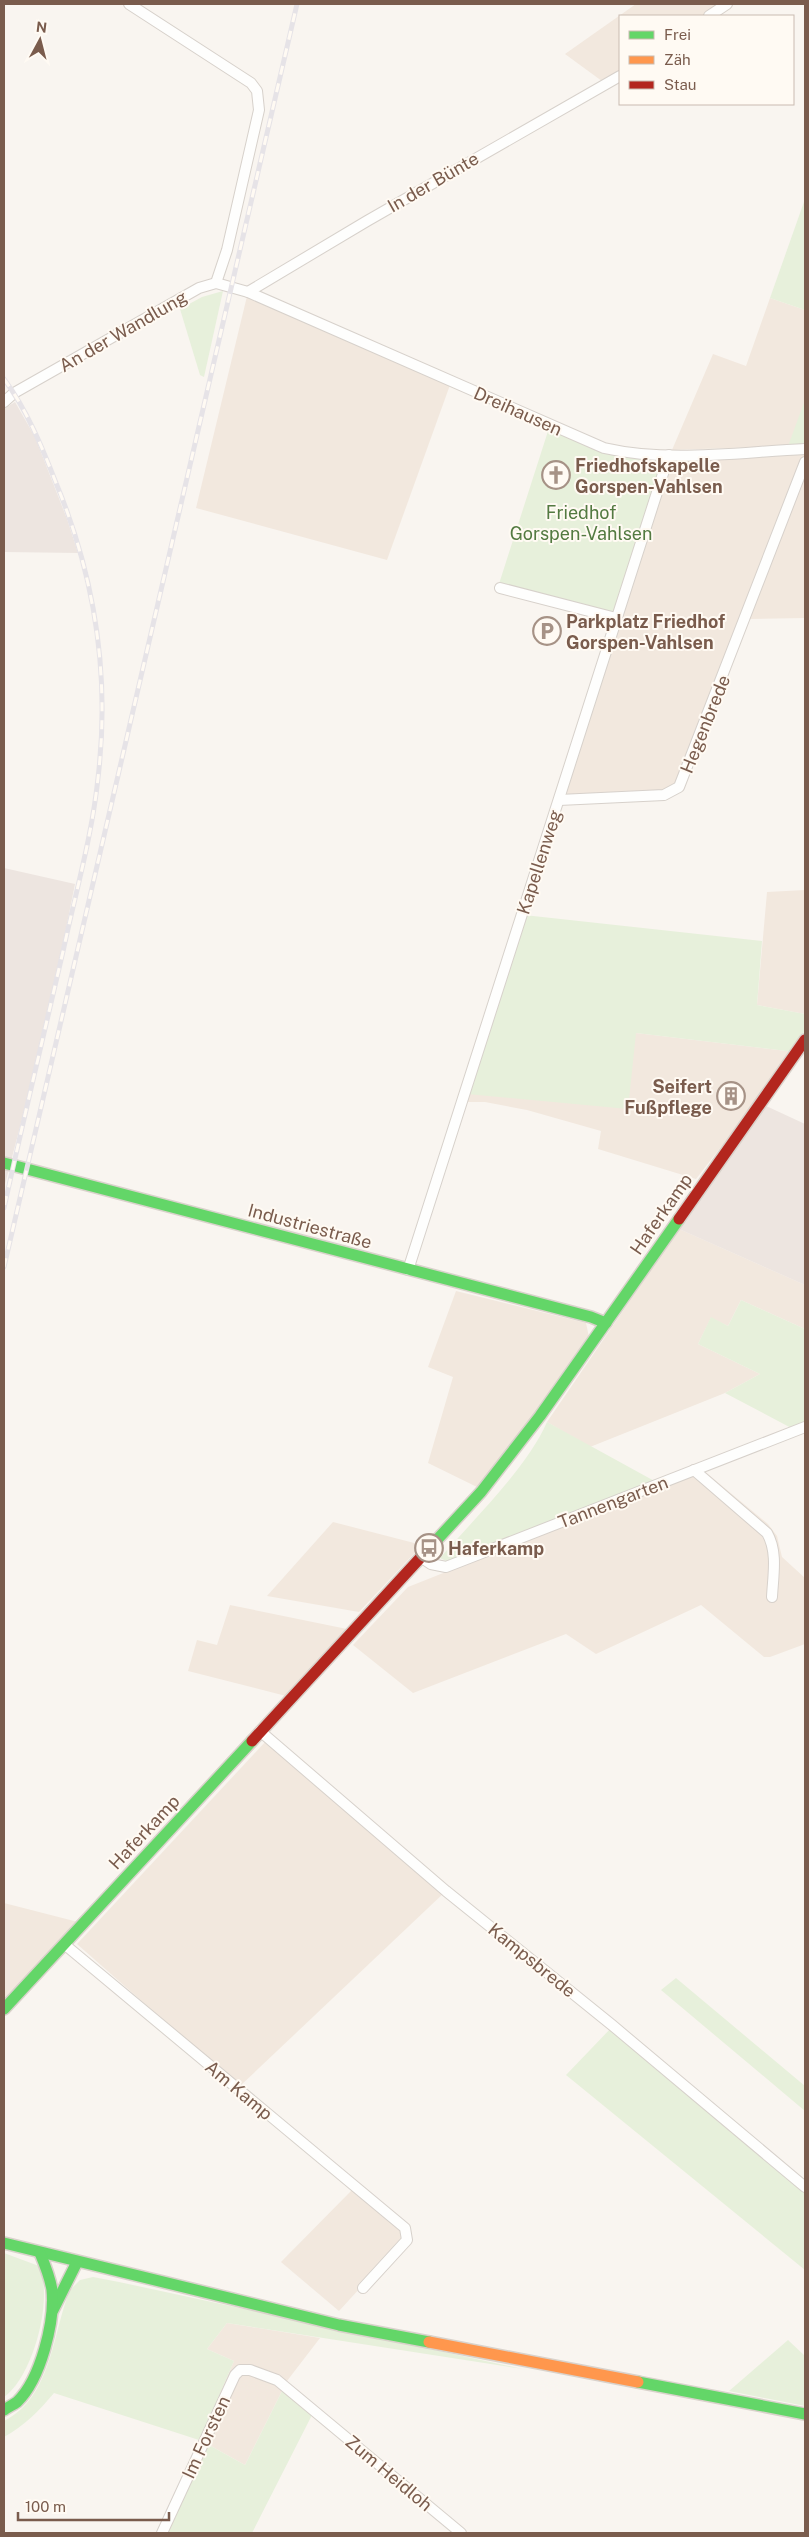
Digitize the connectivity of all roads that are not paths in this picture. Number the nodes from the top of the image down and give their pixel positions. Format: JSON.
{"nodes":[{"id":1,"x":128,"y":4,"type":"edge"},
{"id":2,"x":727,"y":4,"type":"edge"},
{"id":3,"x":710,"y":15,"type":"edge"},
{"id":4,"x":619,"y":77,"type":"edge"},
{"id":5,"x":216,"y":283,"type":"junction"},
{"id":6,"x":248,"y":292,"type":"junction"},
{"id":7,"x":4,"y":402,"type":"edge"},
{"id":8,"x":805,"y":449,"type":"edge"},
{"id":9,"x":669,"y":455,"type":"junction"},
{"id":10,"x":805,"y":462,"type":"edge"},
{"id":11,"x":500,"y":588,"type":"dead end"},
{"id":12,"x":616,"y":618,"type":"junction"},
{"id":13,"x":559,"y":800,"type":"junction"},
{"id":14,"x":805,"y":1040,"type":"edge"},
{"id":15,"x":4,"y":1163,"type":"edge"},
{"id":16,"x":408,"y":1270,"type":"junction"},
{"id":17,"x":606,"y":1324,"type":"junction"},
{"id":18,"x":805,"y":1427,"type":"edge"},
{"id":19,"x":694,"y":1470,"type":"junction"},
{"id":20,"x":422,"y":1558,"type":"junction"},
{"id":21,"x":772,"y":1597,"type":"dead end"},
{"id":22,"x":260,"y":1731,"type":"junction"},
{"id":23,"x":64,"y":1944,"type":"junction"},
{"id":24,"x":4,"y":2009,"type":"edge"},
{"id":25,"x":805,"y":2187,"type":"edge"},
{"id":26,"x":4,"y":2243,"type":"edge"},
{"id":27,"x":40,"y":2253,"type":"junction"},
{"id":28,"x":71,"y":2261,"type":"junction"},
{"id":29,"x":363,"y":2288,"type":"dead end"},
{"id":30,"x":52,"y":2292,"type":"junction"},
{"id":31,"x":53,"y":2310,"type":"junction"},
{"id":32,"x":240,"y":2370,"type":"joint"},
{"id":33,"x":4,"y":2410,"type":"edge"},
{"id":34,"x":805,"y":2414,"type":"edge"},
{"id":35,"x":162,"y":2533,"type":"edge"},
{"id":36,"x":461,"y":2533,"type":"edge"}],
"edges":[{"from":1,"to":5,"type":"street"},
{"from":2,"to":3,"type":"street"},
{"from":4,"to":6,"type":"street","name":"In der Bünte"},
{"from":5,"to":6,"type":"street"},
{"from":5,"to":7,"type":"street","name":"An der Wandlung"},
{"from":6,"to":9,"type":"street","name":"Dreihausen"},
{"from":8,"to":9,"type":"street","name":"Dreihausen"},
{"from":9,"to":12,"type":"street","name":"Kapellenweg"},
{"from":10,"to":13,"type":"street","name":"Hegenbrede"},
{"from":11,"to":12,"type":"street"},
{"from":12,"to":13,"type":"street","name":"Kapellenweg"},
{"from":13,"to":16,"type":"street","name":"Kapellenweg"},
{"from":14,"to":17,"type":"street","name":"Haferkamp"},
{"from":15,"to":16,"type":"street","name":"Industriestraße"},
{"from":16,"to":17,"type":"street","name":"Industriestraße"},
{"from":17,"to":20,"type":"street","name":"Haferkamp"},
{"from":18,"to":19,"type":"street","name":"Tannengarten"},
{"from":19,"to":20,"type":"street","name":"Tannengarten"},
{"from":19,"to":21,"type":"street"},
{"from":20,"to":22,"type":"street","name":"Haferkamp"},
{"from":22,"to":23,"type":"street","name":"Haferkamp"},
{"from":22,"to":25,"type":"street","name":"Kampsbrede"},
{"from":23,"to":24,"type":"street","name":"Haferkamp"},
{"from":23,"to":29,"type":"street","name":"Am Kamp"},
{"from":26,"to":27,"type":"street"},
{"from":27,"to":28,"type":"street"},
{"from":27,"to":30,"type":"street"},
{"from":28,"to":30,"type":"street"},
{"from":28,"to":31,"type":"street"},
{"from":28,"to":34,"type":"street"},
{"from":30,"to":31,"type":"street"},
{"from":31,"to":33,"type":"street"},
{"from":32,"to":35,"type":"street","name":"Im Forsten"},
{"from":32,"to":36,"type":"street","name":"Zum Heidloh"}]}
